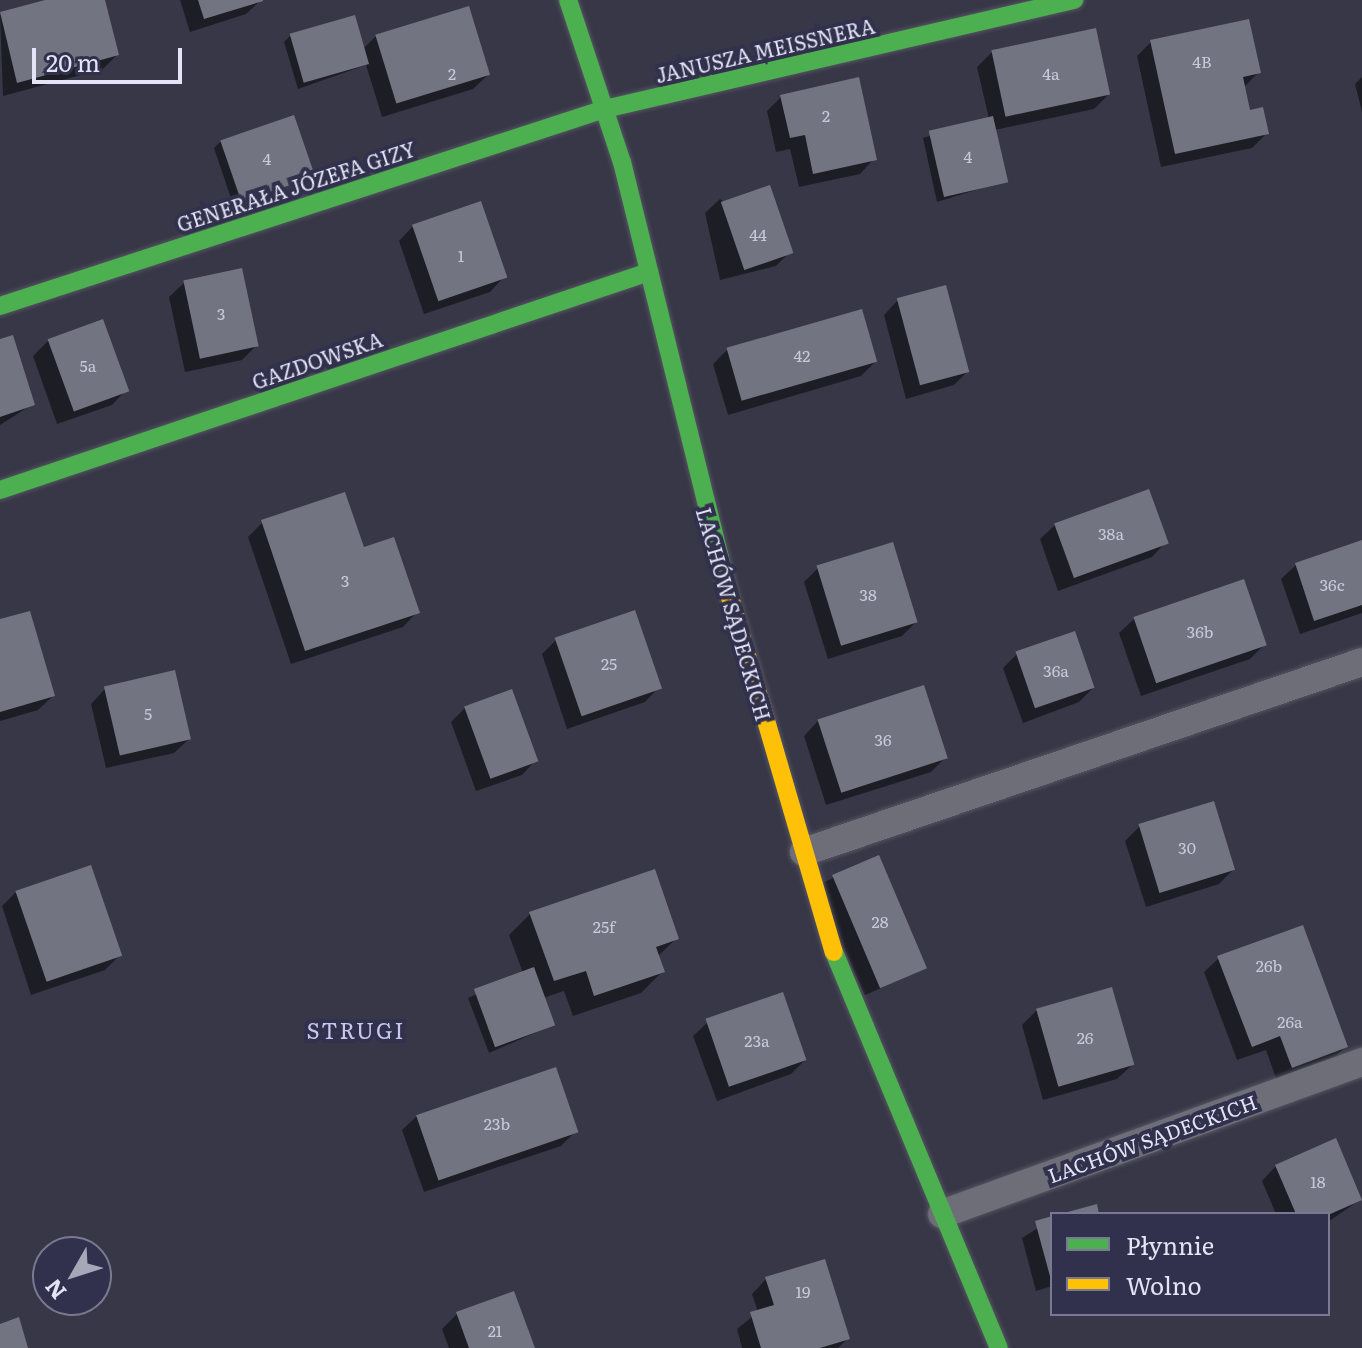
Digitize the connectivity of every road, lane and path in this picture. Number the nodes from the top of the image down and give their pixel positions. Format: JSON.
{"nodes":[{"id":1,"x":568,"y":0,"type":"edge"},
{"id":2,"x":1075,"y":0,"type":"edge"},
{"id":3,"x":605,"y":109,"type":"junction"},
{"id":4,"x":649,"y":272,"type":"junction"},
{"id":5,"x":0,"y":306,"type":"edge"},
{"id":6,"x":0,"y":490,"type":"edge"},
{"id":7,"x":1362,"y":662,"type":"edge"},
{"id":8,"x":804,"y":852,"type":"junction"},
{"id":9,"x":1362,"y":1062,"type":"edge"},
{"id":10,"x":942,"y":1214,"type":"junction"},
{"id":11,"x":999,"y":1348,"type":"edge"}],
"edges":[{"from":1,"to":3,"type":"street","name":"LACHÓW SĄDECKICH"},
{"from":2,"to":3,"type":"street","name":"JANUSZA MEISSNERA"},
{"from":3,"to":4,"type":"street","name":"LACHÓW SĄDECKICH"},
{"from":3,"to":5,"type":"street","name":"GENERAŁA JÓZEFA GIZY"},
{"from":4,"to":6,"type":"street","name":"GAZDOWSKA"},
{"from":4,"to":8,"type":"street","name":"LACHÓW SĄDECKICH"},
{"from":7,"to":8,"type":"lane"},
{"from":8,"to":10,"type":"street","name":"LACHÓW SĄDECKICH"},
{"from":9,"to":10,"type":"lane","name":"LACHÓW SĄDECKICH"},
{"from":10,"to":11,"type":"street","name":"LACHÓW SĄDECKICH"}]}
